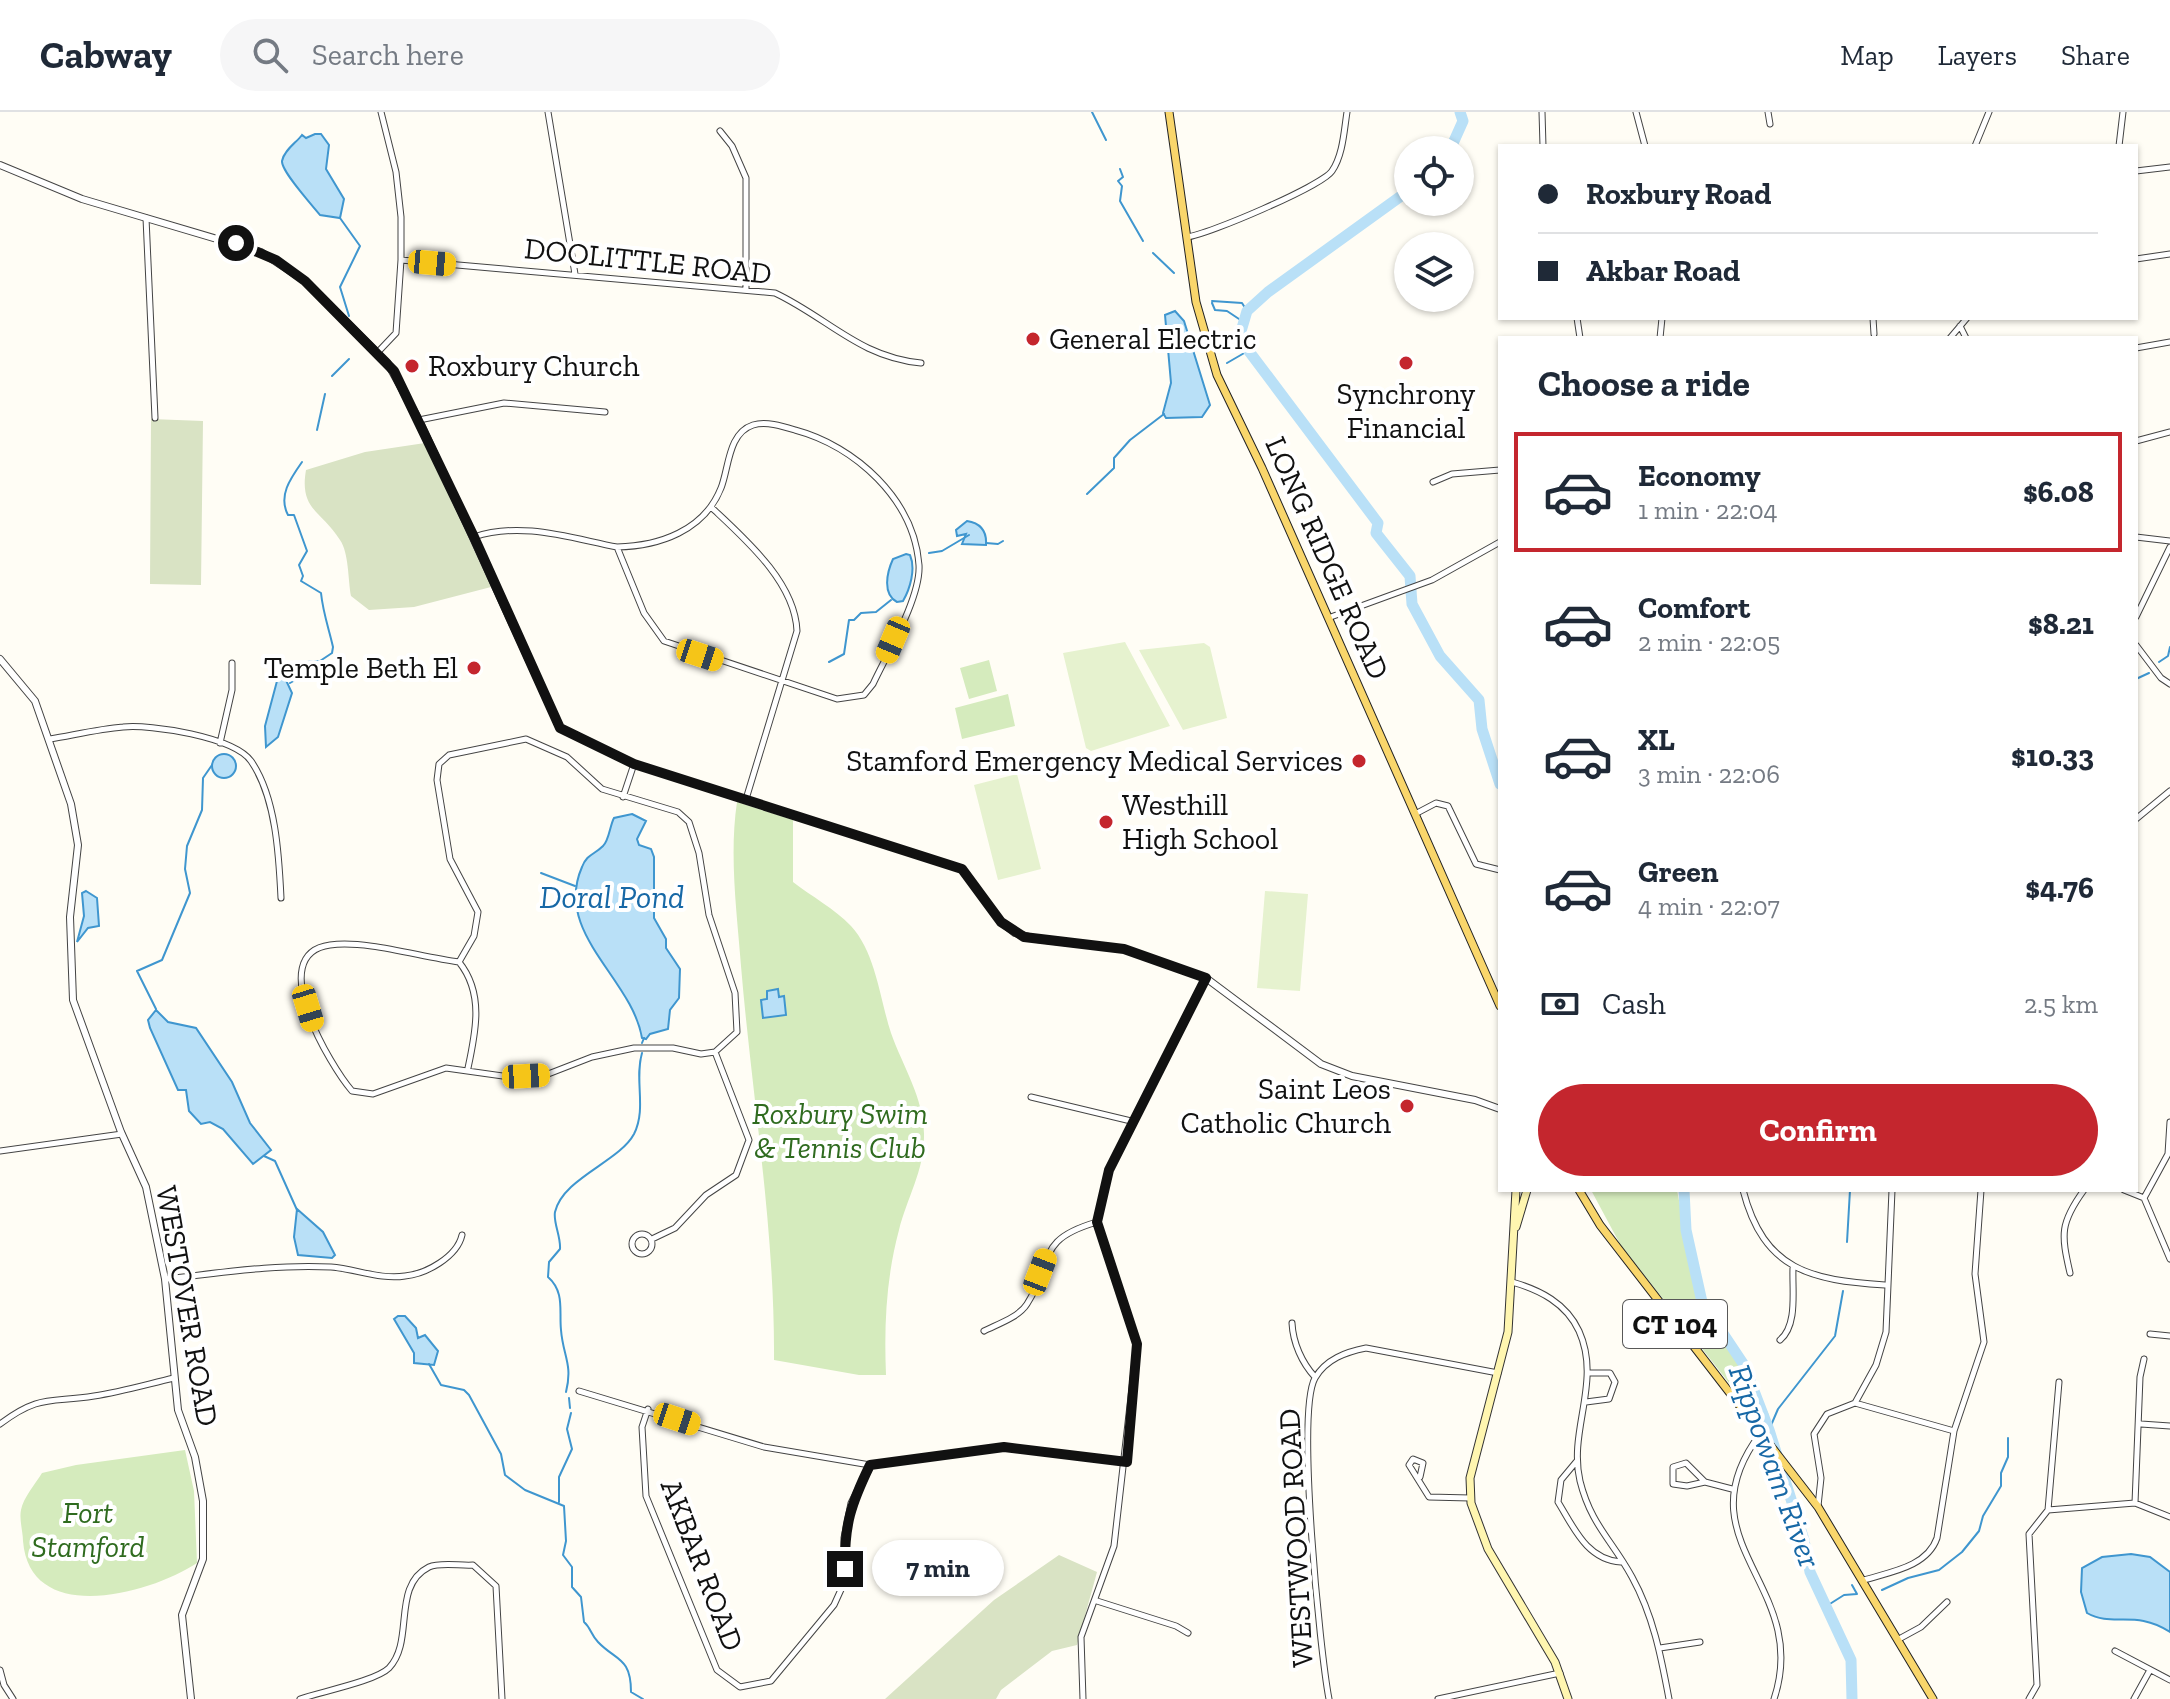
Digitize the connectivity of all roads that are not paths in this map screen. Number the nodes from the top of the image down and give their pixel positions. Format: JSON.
{"nodes":[{"id":1,"x":381,"y":112,"type":"edge"},
{"id":2,"x":548,"y":112,"type":"edge"},
{"id":3,"x":1169,"y":112,"type":"edge"},
{"id":4,"x":1347,"y":112,"type":"edge"},
{"id":5,"x":1542,"y":112,"type":"edge"},
{"id":6,"x":1636,"y":112,"type":"edge"},
{"id":7,"x":1768,"y":112,"type":"edge"},
{"id":8,"x":1989,"y":112,"type":"edge"},
{"id":9,"x":2123,"y":112,"type":"edge"},
{"id":10,"x":1770,"y":124,"type":"dead end"},
{"id":11,"x":720,"y":131,"type":"dead end"},
{"id":12,"x":1543,"y":144,"type":"edge"},
{"id":13,"x":1644,"y":144,"type":"edge"},
{"id":14,"x":1976,"y":144,"type":"edge"},
{"id":15,"x":2119,"y":144,"type":"edge"},
{"id":16,"x":0,"y":165,"type":"edge"},
{"id":17,"x":2170,"y":167,"type":"edge"},
{"id":18,"x":2138,"y":171,"type":"edge"},
{"id":19,"x":146,"y":218,"type":"junction"},
{"id":20,"x":1186,"y":237,"type":"junction"},
{"id":21,"x":2170,"y":254,"type":"edge"},
{"id":22,"x":2138,"y":259,"type":"edge"},
{"id":23,"x":401,"y":260,"type":"junction"},
{"id":24,"x":575,"y":274,"type":"junction"},
{"id":25,"x":746,"y":290,"type":"junction"},
{"id":26,"x":1873,"y":320,"type":"edge"},
{"id":27,"x":1965,"y":320,"type":"edge"},
{"id":28,"x":1960,"y":326,"type":"junction"},
{"id":29,"x":1874,"y":334,"type":"dead end"},
{"id":30,"x":1952,"y":336,"type":"edge"},
{"id":31,"x":1965,"y":336,"type":"edge"},
{"id":32,"x":2170,"y":342,"type":"edge"},
{"id":33,"x":2138,"y":348,"type":"edge"},
{"id":34,"x":377,"y":353,"type":"junction"},
{"id":35,"x":921,"y":363,"type":"dead end"},
{"id":36,"x":605,"y":412,"type":"dead end"},
{"id":37,"x":155,"y":418,"type":"dead end"},
{"id":38,"x":419,"y":420,"type":"junction"},
{"id":39,"x":2170,"y":432,"type":"edge"},
{"id":40,"x":2138,"y":440,"type":"edge"},
{"id":41,"x":1498,"y":470,"type":"edge"},
{"id":42,"x":1433,"y":482,"type":"dead end"},
{"id":43,"x":711,"y":507,"type":"junction"},
{"id":44,"x":474,"y":537,"type":"junction"},
{"id":45,"x":2138,"y":537,"type":"edge"},
{"id":46,"x":2170,"y":541,"type":"edge"},
{"id":47,"x":1498,"y":543,"type":"edge"},
{"id":48,"x":617,"y":547,"type":"junction"},
{"id":49,"x":2170,"y":547,"type":"edge"},
{"id":50,"x":2138,"y":613,"type":"edge"},
{"id":51,"x":1328,"y":619,"type":"junction"},
{"id":52,"x":2138,"y":648,"type":"edge"},
{"id":53,"x":0,"y":659,"type":"edge"},
{"id":54,"x":232,"y":663,"type":"dead end"},
{"id":55,"x":779,"y":682,"type":"junction"},
{"id":56,"x":2170,"y":684,"type":"edge"},
{"id":57,"x":50,"y":739,"type":"junction"},
{"id":58,"x":220,"y":743,"type":"junction"},
{"id":59,"x":634,"y":764,"type":"junction"},
{"id":60,"x":2170,"y":791,"type":"edge"},
{"id":61,"x":623,"y":797,"type":"junction"},
{"id":62,"x":746,"y":799,"type":"junction"},
{"id":63,"x":1417,"y":813,"type":"junction"},
{"id":64,"x":2138,"y":817,"type":"edge"},
{"id":65,"x":1498,"y":867,"type":"edge"},
{"id":66,"x":281,"y":898,"type":"dead end"},
{"id":67,"x":459,"y":962,"type":"junction"},
{"id":68,"x":1206,"y":978,"type":"junction"},
{"id":69,"x":1498,"y":1001,"type":"edge"},
{"id":70,"x":715,"y":1052,"type":"junction"},
{"id":71,"x":468,"y":1068,"type":"junction"},
{"id":72,"x":1031,"y":1097,"type":"dead end"},
{"id":73,"x":1498,"y":1108,"type":"edge"},
{"id":74,"x":1131,"y":1121,"type":"junction"},
{"id":75,"x":2170,"y":1122,"type":"edge"},
{"id":76,"x":122,"y":1134,"type":"junction"},
{"id":77,"x":0,"y":1151,"type":"edge"},
{"id":78,"x":2169,"y":1154,"type":"edge"},
{"id":79,"x":1516,"y":1192,"type":"edge"},
{"id":80,"x":1526,"y":1192,"type":"edge"},
{"id":81,"x":1580,"y":1192,"type":"edge"},
{"id":82,"x":1744,"y":1192,"type":"edge"},
{"id":83,"x":1892,"y":1192,"type":"edge"},
{"id":84,"x":1981,"y":1192,"type":"edge"},
{"id":85,"x":2082,"y":1192,"type":"edge"},
{"id":86,"x":2129,"y":1192,"type":"edge"},
{"id":87,"x":2144,"y":1198,"type":"junction"},
{"id":88,"x":1097,"y":1222,"type":"junction"},
{"id":89,"x":1515,"y":1229,"type":"junction"},
{"id":90,"x":462,"y":1235,"type":"dead end"},
{"id":91,"x":652,"y":1239,"type":"junction"},
{"id":92,"x":2170,"y":1259,"type":"edge"},
{"id":93,"x":1793,"y":1268,"type":"junction"},
{"id":94,"x":2070,"y":1273,"type":"dead end"},
{"id":95,"x":165,"y":1279,"type":"junction"},
{"id":96,"x":1512,"y":1282,"type":"junction"},
{"id":97,"x":1885,"y":1285,"type":"junction"},
{"id":98,"x":1292,"y":1323,"type":"dead end"},
{"id":99,"x":984,"y":1331,"type":"dead end"},
{"id":100,"x":2150,"y":1334,"type":"dead end"},
{"id":101,"x":2170,"y":1336,"type":"edge"},
{"id":102,"x":1780,"y":1340,"type":"dead end"},
{"id":103,"x":2144,"y":1359,"type":"dead end"},
{"id":104,"x":1498,"y":1373,"type":"junction"},
{"id":105,"x":1589,"y":1373,"type":"junction"},
{"id":106,"x":1315,"y":1377,"type":"junction"},
{"id":107,"x":174,"y":1378,"type":"junction"},
{"id":108,"x":2059,"y":1382,"type":"dead end"},
{"id":109,"x":579,"y":1391,"type":"dead end"},
{"id":110,"x":1586,"y":1402,"type":"junction"},
{"id":111,"x":1855,"y":1403,"type":"junction"},
{"id":112,"x":648,"y":1409,"type":"junction"},
{"id":113,"x":0,"y":1424,"type":"edge"},
{"id":114,"x":2141,"y":1424,"type":"junction"},
{"id":115,"x":2170,"y":1426,"type":"edge"},
{"id":116,"x":1954,"y":1431,"type":"junction"},
{"id":117,"x":1760,"y":1434,"type":"junction"},
{"id":118,"x":1127,"y":1462,"type":"junction"},
{"id":119,"x":1576,"y":1462,"type":"junction"},
{"id":120,"x":870,"y":1465,"type":"junction"},
{"id":121,"x":1420,"y":1477,"type":"dead end"},
{"id":122,"x":1705,"y":1482,"type":"junction"},
{"id":123,"x":1732,"y":1489,"type":"junction"},
{"id":124,"x":1470,"y":1498,"type":"junction"},
{"id":125,"x":2135,"y":1503,"type":"junction"},
{"id":126,"x":1818,"y":1507,"type":"junction"},
{"id":127,"x":2048,"y":1510,"type":"junction"},
{"id":128,"x":2170,"y":1517,"type":"edge"},
{"id":129,"x":1622,"y":1562,"type":"junction"},
{"id":130,"x":1864,"y":1580,"type":"junction"},
{"id":131,"x":1097,"y":1601,"type":"junction"},
{"id":132,"x":1947,"y":1602,"type":"dead end"},
{"id":133,"x":1188,"y":1633,"type":"dead end"},
{"id":134,"x":1899,"y":1639,"type":"junction"},
{"id":135,"x":1700,"y":1642,"type":"dead end"},
{"id":136,"x":1660,"y":1648,"type":"junction"},
{"id":137,"x":2115,"y":1651,"type":"dead end"},
{"id":138,"x":0,"y":1670,"type":"edge"},
{"id":139,"x":2150,"y":1670,"type":"junction"},
{"id":140,"x":1560,"y":1673,"type":"junction"},
{"id":141,"x":2170,"y":1680,"type":"edge"},
{"id":142,"x":13,"y":1699,"type":"edge"},
{"id":143,"x":191,"y":1699,"type":"edge"},
{"id":144,"x":300,"y":1699,"type":"edge"},
{"id":145,"x":502,"y":1699,"type":"edge"},
{"id":146,"x":1083,"y":1699,"type":"edge"},
{"id":147,"x":1329,"y":1699,"type":"edge"},
{"id":148,"x":1438,"y":1699,"type":"edge"},
{"id":149,"x":1568,"y":1699,"type":"edge"},
{"id":150,"x":1669,"y":1699,"type":"edge"},
{"id":151,"x":1774,"y":1699,"type":"edge"},
{"id":152,"x":1933,"y":1699,"type":"edge"},
{"id":153,"x":2029,"y":1699,"type":"edge"},
{"id":154,"x":2134,"y":1699,"type":"edge"}],
"edges":[{"from":1,"to":23,"type":"street"},
{"from":2,"to":24,"type":"street"},
{"from":3,"to":20,"type":"main road","name":"LONG RIDGE ROAD"},
{"from":4,"to":20,"type":"street"},
{"from":5,"to":12,"type":"street"},
{"from":6,"to":13,"type":"street"},
{"from":7,"to":10,"type":"street"},
{"from":8,"to":14,"type":"street"},
{"from":9,"to":15,"type":"street"},
{"from":11,"to":25,"type":"street"},
{"from":16,"to":19,"type":"street"},
{"from":17,"to":18,"type":"street"},
{"from":19,"to":34,"type":"street"},
{"from":19,"to":37,"type":"street"},
{"from":20,"to":51,"type":"main road","name":"LONG RIDGE ROAD"},
{"from":21,"to":22,"type":"street"},
{"from":23,"to":24,"type":"street","name":"DOOLITTLE ROAD"},
{"from":23,"to":34,"type":"street"},
{"from":24,"to":25,"type":"street","name":"DOOLITTLE ROAD"},
{"from":25,"to":35,"type":"street","name":"DOOLITTLE ROAD"},
{"from":26,"to":29,"type":"street"},
{"from":27,"to":28,"type":"street"},
{"from":28,"to":30,"type":"street"},
{"from":28,"to":31,"type":"street"},
{"from":32,"to":33,"type":"street"},
{"from":34,"to":38,"type":"street"},
{"from":36,"to":38,"type":"street"},
{"from":38,"to":44,"type":"street"},
{"from":39,"to":40,"type":"street"},
{"from":41,"to":42,"type":"street"},
{"from":43,"to":48,"type":"street"},
{"from":43,"to":55,"type":"street"},
{"from":43,"to":55,"type":"street"},
{"from":44,"to":48,"type":"street"},
{"from":44,"to":59,"type":"street"},
{"from":45,"to":46,"type":"street"},
{"from":47,"to":51,"type":"street"},
{"from":48,"to":55,"type":"street"},
{"from":49,"to":50,"type":"street"},
{"from":51,"to":63,"type":"main road","name":"LONG RIDGE ROAD"},
{"from":52,"to":56,"type":"street"},
{"from":53,"to":57,"type":"street","name":"WESTOVER ROAD"},
{"from":54,"to":58,"type":"street"},
{"from":55,"to":62,"type":"street"},
{"from":57,"to":58,"type":"street"},
{"from":57,"to":76,"type":"street","name":"WESTOVER ROAD"},
{"from":58,"to":66,"type":"street"},
{"from":59,"to":61,"type":"street"},
{"from":59,"to":62,"type":"street"},
{"from":60,"to":64,"type":"street"},
{"from":61,"to":67,"type":"street"},
{"from":61,"to":70,"type":"street"},
{"from":62,"to":68,"type":"street"},
{"from":63,"to":65,"type":"street"},
{"from":63,"to":69,"type":"main road","name":"LONG RIDGE ROAD"},
{"from":67,"to":71,"type":"street"},
{"from":67,"to":71,"type":"street"},
{"from":68,"to":73,"type":"street"},
{"from":68,"to":74,"type":"street"},
{"from":70,"to":71,"type":"street"},
{"from":70,"to":91,"type":"street"},
{"from":72,"to":74,"type":"street"},
{"from":74,"to":88,"type":"street"},
{"from":75,"to":78,"type":"street"},
{"from":76,"to":77,"type":"street"},
{"from":76,"to":95,"type":"street","name":"WESTOVER ROAD"},
{"from":78,"to":87,"type":"street"},
{"from":79,"to":89,"type":"main road"},
{"from":80,"to":89,"type":"main road"},
{"from":81,"to":117,"type":"main road","number":"CT 104"},
{"from":82,"to":93,"type":"street"},
{"from":83,"to":97,"type":"street"},
{"from":84,"to":116,"type":"street"},
{"from":85,"to":94,"type":"street"},
{"from":86,"to":87,"type":"street"},
{"from":87,"to":92,"type":"street"},
{"from":88,"to":99,"type":"street"},
{"from":88,"to":118,"type":"street"},
{"from":89,"to":96,"type":"main road"},
{"from":90,"to":95,"type":"street"},
{"from":91,"to":91,"type":"street"},
{"from":93,"to":97,"type":"street"},
{"from":93,"to":102,"type":"street"},
{"from":95,"to":107,"type":"street","name":"WESTOVER ROAD"},
{"from":96,"to":104,"type":"main road"},
{"from":96,"to":105,"type":"street"},
{"from":97,"to":111,"type":"street"},
{"from":98,"to":106,"type":"street"},
{"from":100,"to":101,"type":"street"},
{"from":103,"to":114,"type":"street"},
{"from":104,"to":106,"type":"street","name":"WESTWOOD ROAD"},
{"from":104,"to":124,"type":"main road"},
{"from":105,"to":110,"type":"street"},
{"from":105,"to":110,"type":"street"},
{"from":106,"to":147,"type":"street","name":"WESTWOOD ROAD"},
{"from":107,"to":113,"type":"street"},
{"from":107,"to":143,"type":"street","name":"WESTOVER ROAD"},
{"from":108,"to":127,"type":"street"},
{"from":109,"to":112,"type":"street"},
{"from":110,"to":119,"type":"street"},
{"from":111,"to":116,"type":"street"},
{"from":111,"to":126,"type":"street"},
{"from":112,"to":120,"type":"street"},
{"from":112,"to":120,"type":"street","name":"AKBAR ROAD"},
{"from":114,"to":115,"type":"street"},
{"from":114,"to":125,"type":"street"},
{"from":116,"to":130,"type":"street"},
{"from":117,"to":123,"type":"street"},
{"from":117,"to":126,"type":"main road","number":"CT 104"},
{"from":118,"to":120,"type":"street"},
{"from":118,"to":131,"type":"street"},
{"from":119,"to":129,"type":"street"},
{"from":119,"to":129,"type":"street"},
{"from":121,"to":124,"type":"street"},
{"from":122,"to":122,"type":"street"},
{"from":122,"to":123,"type":"street"},
{"from":123,"to":151,"type":"street"},
{"from":124,"to":140,"type":"main road"},
{"from":125,"to":127,"type":"street"},
{"from":125,"to":128,"type":"street"},
{"from":126,"to":130,"type":"main road","number":"CT 104"},
{"from":127,"to":153,"type":"street"},
{"from":129,"to":136,"type":"street"},
{"from":130,"to":134,"type":"main road","number":"CT 104"},
{"from":131,"to":133,"type":"street"},
{"from":131,"to":146,"type":"street"},
{"from":132,"to":134,"type":"street"},
{"from":134,"to":152,"type":"main road","number":"CT 104"},
{"from":135,"to":136,"type":"street"},
{"from":136,"to":150,"type":"street"},
{"from":137,"to":139,"type":"street"},
{"from":138,"to":142,"type":"street"},
{"from":139,"to":141,"type":"street"},
{"from":139,"to":154,"type":"street"},
{"from":140,"to":148,"type":"street"},
{"from":140,"to":149,"type":"main road"},
{"from":144,"to":145,"type":"street"}]}
